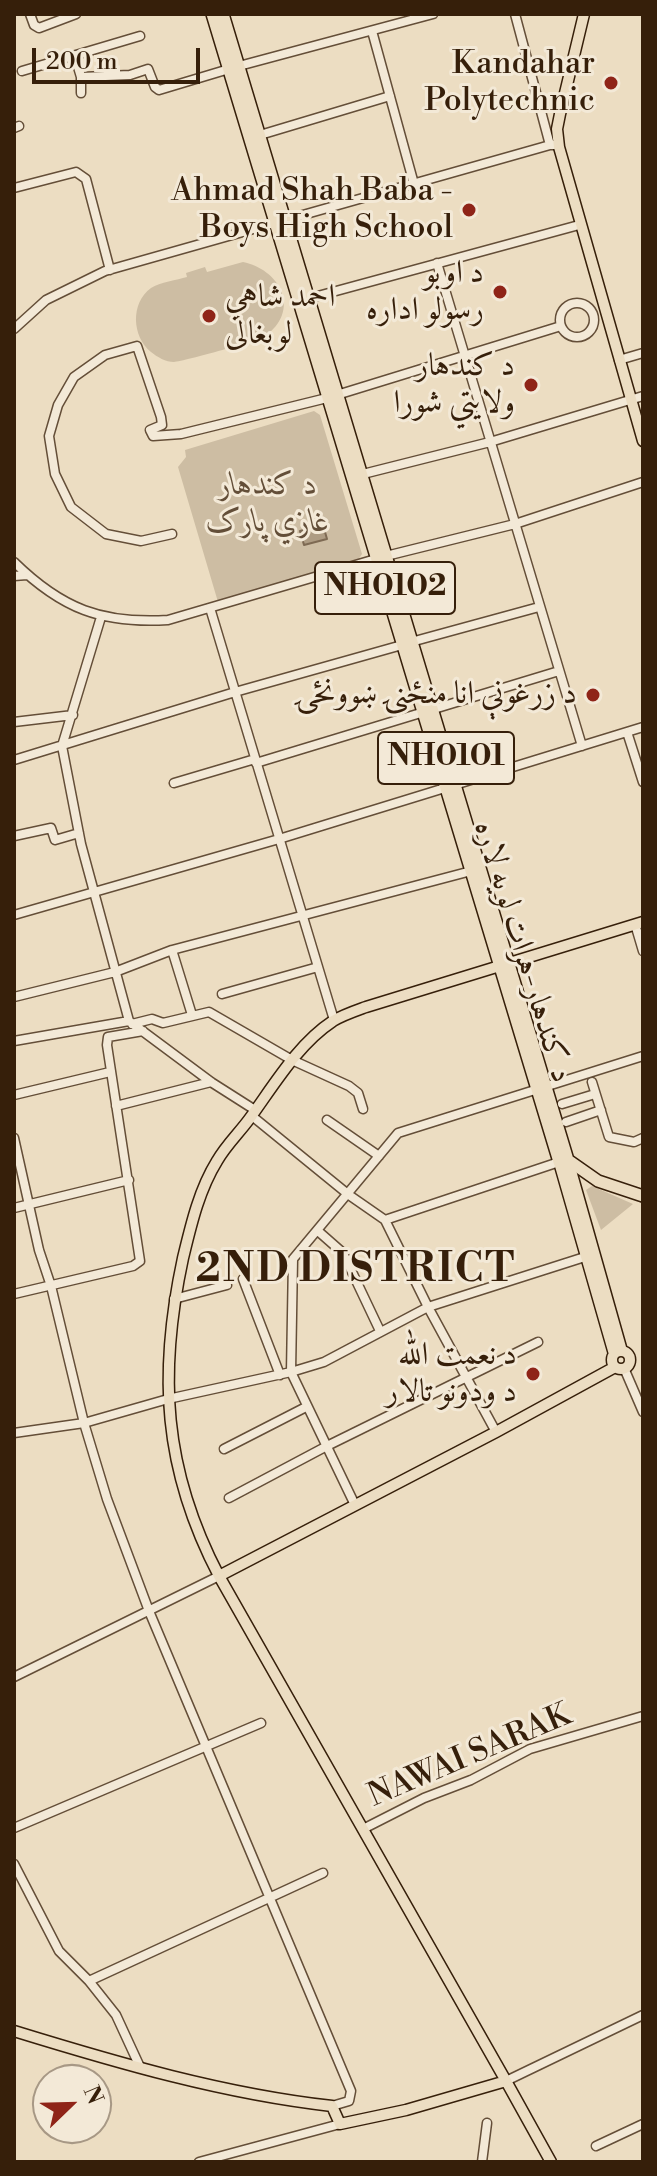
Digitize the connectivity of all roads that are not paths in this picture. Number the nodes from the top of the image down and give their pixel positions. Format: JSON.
{"nodes":[{"id":1,"x":30,"y":14,"type":"edge"},
{"id":2,"x":76,"y":14,"type":"edge"},
{"id":3,"x":212,"y":14,"type":"edge"},
{"id":4,"x":223,"y":14,"type":"edge"},
{"id":5,"x":433,"y":14,"type":"edge"},
{"id":6,"x":515,"y":14,"type":"edge"},
{"id":7,"x":584,"y":14,"type":"edge"},
{"id":8,"x":372,"y":31,"type":"junction"},
{"id":9,"x":140,"y":36,"type":"dead end"},
{"id":10,"x":75,"y":57,"type":"junction"},
{"id":11,"x":234,"y":67,"type":"junction"},
{"id":12,"x":22,"y":71,"type":"dead end"},
{"id":13,"x":81,"y":77,"type":"junction"},
{"id":14,"x":81,"y":93,"type":"dead end"},
{"id":15,"x":390,"y":96,"type":"junction"},
{"id":16,"x":260,"y":135,"type":"junction"},
{"id":17,"x":554,"y":145,"type":"junction"},
{"id":18,"x":414,"y":184,"type":"junction"},
{"id":19,"x":14,"y":188,"type":"edge"},
{"id":20,"x":280,"y":221,"type":"junction"},
{"id":21,"x":579,"y":225,"type":"junction"},
{"id":22,"x":437,"y":263,"type":"junction"},
{"id":23,"x":110,"y":270,"type":"junction"},
{"id":24,"x":304,"y":300,"type":"junction"},
{"id":25,"x":599,"y":313,"type":"junction"},
{"id":26,"x":561,"y":326,"type":"junction"},
{"id":27,"x":14,"y":329,"type":"edge"},
{"id":28,"x":643,"y":353,"type":"edge"},
{"id":29,"x":464,"y":355,"type":"junction"},
{"id":30,"x":619,"y":360,"type":"junction"},
{"id":31,"x":332,"y":396,"type":"junction"},
{"id":32,"x":643,"y":396,"type":"edge"},
{"id":33,"x":631,"y":400,"type":"junction"},
{"id":34,"x":643,"y":441,"type":"edge"},
{"id":35,"x":490,"y":442,"type":"junction"},
{"id":36,"x":357,"y":476,"type":"junction"},
{"id":37,"x":643,"y":482,"type":"edge"},
{"id":38,"x":515,"y":524,"type":"junction"},
{"id":39,"x":172,"y":534,"type":"dead end"},
{"id":40,"x":381,"y":557,"type":"junction"},
{"id":41,"x":14,"y":562,"type":"edge"},
{"id":42,"x":27,"y":575,"type":"junction"},
{"id":43,"x":14,"y":576,"type":"edge"},
{"id":44,"x":539,"y":607,"type":"junction"},
{"id":45,"x":210,"y":608,"type":"junction"},
{"id":46,"x":101,"y":617,"type":"junction"},
{"id":47,"x":408,"y":644,"type":"junction"},
{"id":48,"x":559,"y":671,"type":"junction"},
{"id":49,"x":235,"y":692,"type":"junction"},
{"id":50,"x":427,"y":712,"type":"junction"},
{"id":51,"x":73,"y":715,"type":"junction"},
{"id":52,"x":14,"y":722,"type":"edge"},
{"id":53,"x":643,"y":727,"type":"edge"},
{"id":54,"x":627,"y":732,"type":"junction"},
{"id":55,"x":62,"y":746,"type":"junction"},
{"id":56,"x":582,"y":746,"type":"junction"},
{"id":57,"x":14,"y":760,"type":"edge"},
{"id":58,"x":256,"y":761,"type":"junction"},
{"id":59,"x":643,"y":782,"type":"edge"},
{"id":60,"x":174,"y":783,"type":"dead end"},
{"id":61,"x":450,"y":786,"type":"junction"},
{"id":62,"x":79,"y":833,"type":"junction"},
{"id":63,"x":14,"y":836,"type":"edge"},
{"id":64,"x":279,"y":839,"type":"junction"},
{"id":65,"x":475,"y":870,"type":"junction"},
{"id":66,"x":93,"y":892,"type":"junction"},
{"id":67,"x":14,"y":915,"type":"edge"},
{"id":68,"x":303,"y":916,"type":"junction"},
{"id":69,"x":639,"y":923,"type":"edge"},
{"id":70,"x":172,"y":950,"type":"junction"},
{"id":71,"x":643,"y":951,"type":"edge"},
{"id":72,"x":503,"y":965,"type":"junction"},
{"id":73,"x":318,"y":967,"type":"junction"},
{"id":74,"x":115,"y":972,"type":"junction"},
{"id":75,"x":222,"y":994,"type":"dead end"},
{"id":76,"x":14,"y":997,"type":"edge"},
{"id":77,"x":192,"y":1015,"type":"junction"},
{"id":78,"x":334,"y":1020,"type":"junction"},
{"id":79,"x":130,"y":1022,"type":"junction"},
{"id":80,"x":144,"y":1031,"type":"junction"},
{"id":81,"x":14,"y":1041,"type":"edge"},
{"id":82,"x":643,"y":1056,"type":"edge"},
{"id":83,"x":292,"y":1060,"type":"junction"},
{"id":84,"x":110,"y":1072,"type":"junction"},
{"id":85,"x":211,"y":1082,"type":"junction"},
{"id":86,"x":592,"y":1082,"type":"dead end"},
{"id":87,"x":541,"y":1088,"type":"junction"},
{"id":88,"x":595,"y":1094,"type":"junction"},
{"id":89,"x":14,"y":1095,"type":"edge"},
{"id":90,"x":562,"y":1104,"type":"dead end"},
{"id":91,"x":116,"y":1106,"type":"junction"},
{"id":92,"x":363,"y":1109,"type":"dead end"},
{"id":93,"x":601,"y":1110,"type":"junction"},
{"id":94,"x":254,"y":1113,"type":"junction"},
{"id":95,"x":327,"y":1120,"type":"dead end"},
{"id":96,"x":566,"y":1122,"type":"dead end"},
{"id":97,"x":14,"y":1138,"type":"edge"},
{"id":98,"x":643,"y":1138,"type":"edge"},
{"id":99,"x":631,"y":1145,"type":"dead end"},
{"id":100,"x":643,"y":1149,"type":"edge"},
{"id":101,"x":379,"y":1156,"type":"junction"},
{"id":102,"x":16,"y":1159,"type":"edge"},
{"id":103,"x":563,"y":1161,"type":"junction"},
{"id":104,"x":129,"y":1180,"type":"junction"},
{"id":105,"x":349,"y":1195,"type":"junction"},
{"id":106,"x":643,"y":1196,"type":"edge"},
{"id":107,"x":28,"y":1204,"type":"junction"},
{"id":108,"x":14,"y":1208,"type":"edge"},
{"id":109,"x":385,"y":1220,"type":"junction"},
{"id":110,"x":318,"y":1231,"type":"junction"},
{"id":111,"x":591,"y":1255,"type":"junction"},
{"id":112,"x":243,"y":1279,"type":"dead end"},
{"id":113,"x":227,"y":1285,"type":"dead end"},
{"id":114,"x":51,"y":1286,"type":"junction"},
{"id":115,"x":14,"y":1294,"type":"edge"},
{"id":116,"x":174,"y":1299,"type":"junction"},
{"id":117,"x":428,"y":1307,"type":"junction"},
{"id":118,"x":380,"y":1331,"type":"junction"},
{"id":119,"x":538,"y":1342,"type":"dead end"},
{"id":120,"x":643,"y":1352,"type":"edge"},
{"id":121,"x":621,"y":1360,"type":"junction"},
{"id":122,"x":291,"y":1372,"type":"junction"},
{"id":123,"x":280,"y":1375,"type":"junction"},
{"id":124,"x":465,"y":1377,"type":"junction"},
{"id":125,"x":168,"y":1399,"type":"junction"},
{"id":126,"x":306,"y":1407,"type":"junction"},
{"id":127,"x":643,"y":1412,"type":"edge"},
{"id":128,"x":84,"y":1423,"type":"junction"},
{"id":129,"x":496,"y":1432,"type":"junction"},
{"id":130,"x":14,"y":1433,"type":"edge"},
{"id":131,"x":327,"y":1446,"type":"junction"},
{"id":132,"x":224,"y":1449,"type":"dead end"},
{"id":133,"x":229,"y":1498,"type":"dead end"},
{"id":134,"x":355,"y":1505,"type":"junction"},
{"id":135,"x":219,"y":1576,"type":"junction"},
{"id":136,"x":149,"y":1611,"type":"junction"},
{"id":137,"x":14,"y":1677,"type":"edge"},
{"id":138,"x":643,"y":1716,"type":"edge"},
{"id":139,"x":261,"y":1723,"type":"dead end"},
{"id":140,"x":207,"y":1747,"type":"junction"},
{"id":141,"x":14,"y":1828,"type":"edge"},
{"id":142,"x":363,"y":1829,"type":"junction"},
{"id":143,"x":14,"y":1864,"type":"edge"},
{"id":144,"x":323,"y":1873,"type":"dead end"},
{"id":145,"x":269,"y":1895,"type":"junction"},
{"id":146,"x":89,"y":1981,"type":"junction"},
{"id":147,"x":643,"y":2015,"type":"edge"},
{"id":148,"x":14,"y":2031,"type":"edge"},
{"id":149,"x":140,"y":2067,"type":"junction"},
{"id":150,"x":506,"y":2081,"type":"junction"},
{"id":151,"x":332,"y":2106,"type":"junction"},
{"id":152,"x":487,"y":2123,"type":"dead end"},
{"id":153,"x":340,"y":2124,"type":"junction"},
{"id":154,"x":643,"y":2124,"type":"edge"},
{"id":155,"x":596,"y":2146,"type":"dead end"},
{"id":156,"x":202,"y":2162,"type":"edge"},
{"id":157,"x":482,"y":2162,"type":"edge"},
{"id":158,"x":551,"y":2162,"type":"edge"}],
"edges":[{"from":1,"to":2,"type":"street"},
{"from":3,"to":11,"type":"highway","name":"د کندهار-هرات لويه لاره","number":"NH0102"},
{"from":4,"to":11,"type":"highway","name":"د کندهار-هرات لويه لاره","number":"NH0102"},
{"from":5,"to":8,"type":"street"},
{"from":6,"to":17,"type":"street"},
{"from":7,"to":17,"type":"main road"},
{"from":8,"to":11,"type":"street"},
{"from":8,"to":15,"type":"street"},
{"from":9,"to":10,"type":"street"},
{"from":10,"to":12,"type":"street"},
{"from":10,"to":13,"type":"street"},
{"from":11,"to":13,"type":"street"},
{"from":11,"to":16,"type":"highway","name":"د کندهار-هرات لويه لاره","number":"NH0102"},
{"from":11,"to":20,"type":"highway","name":"د کندهار-هرات لويه لاره","number":"NH0102"},
{"from":13,"to":14,"type":"street"},
{"from":15,"to":16,"type":"street"},
{"from":15,"to":18,"type":"street"},
{"from":16,"to":20,"type":"highway","name":"د کندهار-هرات لويه لاره","number":"NH0102"},
{"from":17,"to":18,"type":"street"},
{"from":17,"to":21,"type":"main road"},
{"from":18,"to":20,"type":"street"},
{"from":19,"to":23,"type":"street"},
{"from":20,"to":23,"type":"street"},
{"from":20,"to":24,"type":"highway","name":"د کندهار-هرات لويه لاره","number":"NH0102"},
{"from":21,"to":22,"type":"street"},
{"from":21,"to":25,"type":"main road"},
{"from":22,"to":24,"type":"street"},
{"from":22,"to":29,"type":"street"},
{"from":23,"to":27,"type":"street"},
{"from":24,"to":31,"type":"highway","name":"د کندهار-هرات لويه لاره","number":"NH0102"},
{"from":25,"to":26,"type":"street"},
{"from":25,"to":26,"type":"street"},
{"from":25,"to":30,"type":"main road"},
{"from":26,"to":29,"type":"street"},
{"from":28,"to":30,"type":"street"},
{"from":29,"to":31,"type":"street"},
{"from":29,"to":35,"type":"street"},
{"from":30,"to":33,"type":"main road"},
{"from":31,"to":36,"type":"highway","name":"د کندهار-هرات لويه لاره","number":"NH0102"},
{"from":31,"to":39,"type":"street"},
{"from":32,"to":33,"type":"street"},
{"from":33,"to":34,"type":"main road"},
{"from":33,"to":35,"type":"street"},
{"from":35,"to":36,"type":"street"},
{"from":35,"to":38,"type":"street"},
{"from":36,"to":40,"type":"highway","name":"د کندهار-هرات لويه لاره","number":"NH0102"},
{"from":37,"to":38,"type":"street"},
{"from":38,"to":40,"type":"street"},
{"from":38,"to":44,"type":"street"},
{"from":40,"to":45,"type":"street"},
{"from":40,"to":47,"type":"highway","name":"د کندهار-هرات لويه لاره","number":"NH0102"},
{"from":41,"to":42,"type":"street"},
{"from":42,"to":43,"type":"street"},
{"from":42,"to":46,"type":"street"},
{"from":44,"to":47,"type":"street"},
{"from":44,"to":48,"type":"street"},
{"from":45,"to":46,"type":"street"},
{"from":45,"to":49,"type":"street"},
{"from":46,"to":51,"type":"street"},
{"from":47,"to":49,"type":"street"},
{"from":47,"to":50,"type":"highway","name":"د کندهار-هرات لويه لاره","number":"NH0101"},
{"from":48,"to":50,"type":"street"},
{"from":48,"to":56,"type":"street"},
{"from":49,"to":55,"type":"street"},
{"from":49,"to":58,"type":"street"},
{"from":50,"to":58,"type":"street"},
{"from":50,"to":61,"type":"highway","name":"د کندهار-هرات لويه لاره"},
{"from":51,"to":52,"type":"street"},
{"from":51,"to":55,"type":"street"},
{"from":53,"to":54,"type":"street"},
{"from":54,"to":56,"type":"street"},
{"from":54,"to":59,"type":"street"},
{"from":55,"to":57,"type":"street"},
{"from":55,"to":62,"type":"street"},
{"from":56,"to":61,"type":"street"},
{"from":58,"to":60,"type":"street"},
{"from":58,"to":64,"type":"street"},
{"from":61,"to":64,"type":"street"},
{"from":61,"to":65,"type":"highway","name":"د کندهار-هرات لويه لاره","number":"NH0101"},
{"from":62,"to":63,"type":"street"},
{"from":62,"to":66,"type":"street"},
{"from":64,"to":66,"type":"street"},
{"from":64,"to":68,"type":"street"},
{"from":65,"to":68,"type":"street"},
{"from":65,"to":72,"type":"highway","name":"د کندهار-هرات لويه لاره","number":"NH0101"},
{"from":66,"to":67,"type":"street"},
{"from":66,"to":74,"type":"street"},
{"from":68,"to":70,"type":"street"},
{"from":68,"to":73,"type":"street"},
{"from":69,"to":71,"type":"street"},
{"from":69,"to":72,"type":"main road"},
{"from":70,"to":74,"type":"street"},
{"from":70,"to":77,"type":"street"},
{"from":72,"to":78,"type":"main road"},
{"from":72,"to":87,"type":"highway","name":"د کندهار-هرات لويه لاره"},
{"from":73,"to":75,"type":"street"},
{"from":73,"to":78,"type":"street"},
{"from":74,"to":76,"type":"street"},
{"from":74,"to":79,"type":"street"},
{"from":77,"to":79,"type":"street"},
{"from":77,"to":83,"type":"street"},
{"from":78,"to":83,"type":"main road"},
{"from":79,"to":80,"type":"street"},
{"from":79,"to":81,"type":"street"},
{"from":80,"to":84,"type":"street"},
{"from":80,"to":85,"type":"street"},
{"from":82,"to":87,"type":"street"},
{"from":83,"to":92,"type":"street"},
{"from":83,"to":94,"type":"main road"},
{"from":84,"to":89,"type":"street"},
{"from":84,"to":91,"type":"street"},
{"from":85,"to":91,"type":"street"},
{"from":85,"to":94,"type":"street"},
{"from":86,"to":88,"type":"street"},
{"from":87,"to":101,"type":"street"},
{"from":87,"to":103,"type":"highway","name":"د کندهار-هرات لويه لاره"},
{"from":88,"to":90,"type":"street"},
{"from":88,"to":93,"type":"street"},
{"from":91,"to":104,"type":"street"},
{"from":93,"to":96,"type":"street"},
{"from":93,"to":98,"type":"street"},
{"from":94,"to":105,"type":"street"},
{"from":94,"to":116,"type":"main road"},
{"from":95,"to":101,"type":"street"},
{"from":97,"to":102,"type":"street"},
{"from":99,"to":100,"type":"street"},
{"from":101,"to":105,"type":"street"},
{"from":102,"to":107,"type":"street"},
{"from":103,"to":106,"type":"highway"},
{"from":103,"to":109,"type":"street"},
{"from":103,"to":111,"type":"main road"},
{"from":104,"to":107,"type":"street"},
{"from":104,"to":114,"type":"street"},
{"from":105,"to":109,"type":"street"},
{"from":105,"to":110,"type":"street"},
{"from":107,"to":108,"type":"street"},
{"from":107,"to":114,"type":"street"},
{"from":109,"to":117,"type":"street"},
{"from":110,"to":118,"type":"street"},
{"from":110,"to":122,"type":"street"},
{"from":111,"to":117,"type":"street"},
{"from":111,"to":121,"type":"main road"},
{"from":112,"to":123,"type":"street"},
{"from":113,"to":116,"type":"street"},
{"from":114,"to":115,"type":"street"},
{"from":114,"to":128,"type":"street"},
{"from":116,"to":125,"type":"main road"},
{"from":117,"to":118,"type":"street"},
{"from":117,"to":124,"type":"street"},
{"from":118,"to":122,"type":"street"},
{"from":119,"to":124,"type":"street"},
{"from":120,"to":121,"type":"main road"},
{"from":121,"to":127,"type":"street"},
{"from":121,"to":129,"type":"main road"},
{"from":122,"to":123,"type":"street"},
{"from":122,"to":126,"type":"street"},
{"from":123,"to":125,"type":"street"},
{"from":124,"to":129,"type":"street"},
{"from":124,"to":131,"type":"street"},
{"from":125,"to":128,"type":"street"},
{"from":125,"to":135,"type":"main road"},
{"from":126,"to":131,"type":"street"},
{"from":126,"to":132,"type":"street"},
{"from":128,"to":130,"type":"street"},
{"from":128,"to":136,"type":"street"},
{"from":129,"to":134,"type":"main road"},
{"from":131,"to":133,"type":"street"},
{"from":131,"to":134,"type":"street"},
{"from":134,"to":135,"type":"main road"},
{"from":135,"to":136,"type":"street"},
{"from":135,"to":142,"type":"main road"},
{"from":136,"to":137,"type":"street"},
{"from":136,"to":140,"type":"street"},
{"from":138,"to":142,"type":"street","name":"NAWAI SARAK"},
{"from":139,"to":140,"type":"street"},
{"from":140,"to":141,"type":"street"},
{"from":140,"to":145,"type":"street"},
{"from":142,"to":150,"type":"main road"},
{"from":143,"to":146,"type":"street"},
{"from":144,"to":145,"type":"street"},
{"from":145,"to":146,"type":"street"},
{"from":145,"to":151,"type":"street"},
{"from":146,"to":149,"type":"street"},
{"from":147,"to":150,"type":"street"},
{"from":148,"to":149,"type":"main road"},
{"from":149,"to":151,"type":"main road"},
{"from":150,"to":153,"type":"main road"},
{"from":150,"to":158,"type":"main road"},
{"from":151,"to":153,"type":"main road"},
{"from":152,"to":157,"type":"street"},
{"from":153,"to":156,"type":"street"},
{"from":154,"to":155,"type":"street"}]}
